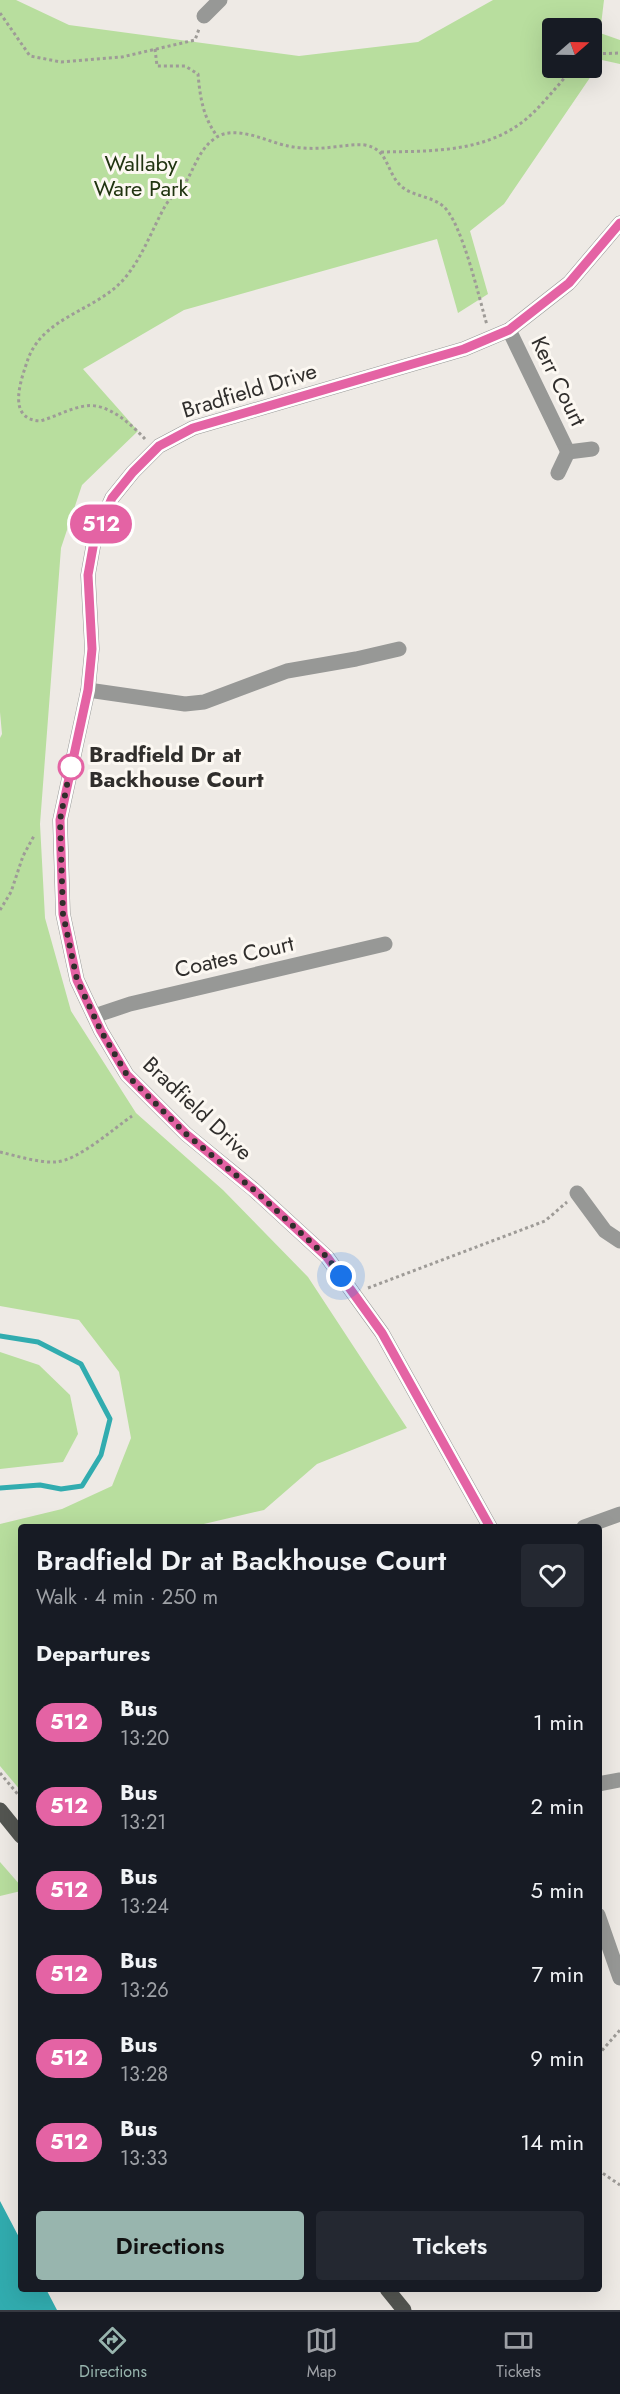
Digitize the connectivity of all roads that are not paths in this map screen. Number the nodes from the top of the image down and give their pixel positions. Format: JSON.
{"nodes":[{"id":1,"x":220,"y":0,"type":"edge"},
{"id":2,"x":204,"y":16,"type":"road end"},
{"id":3,"x":620,"y":223,"type":"edge"},
{"id":4,"x":509,"y":330,"type":"junction"},
{"id":5,"x":592,"y":449,"type":"dead end"},
{"id":6,"x":568,"y":452,"type":"junction"},
{"id":7,"x":558,"y":473,"type":"dead end"},
{"id":8,"x":399,"y":649,"type":"dead end"},
{"id":9,"x":88,"y":690,"type":"junction"},
{"id":10,"x":385,"y":944,"type":"dead end"},
{"id":11,"x":94,"y":1016,"type":"junction"},
{"id":12,"x":577,"y":1193,"type":"road end"},
{"id":13,"x":620,"y":1241,"type":"edge"},
{"id":14,"x":620,"y":1514,"type":"edge"},
{"id":15,"x":488,"y":1524,"type":"edge"},
{"id":16,"x":592,"y":1524,"type":"edge"},
{"id":17,"x":620,"y":1780,"type":"edge"},
{"id":18,"x":602,"y":1783,"type":"edge"},
{"id":19,"x":0,"y":1810,"type":"edge"},
{"id":20,"x":18,"y":1832,"type":"edge"},
{"id":21,"x":602,"y":1926,"type":"edge"},
{"id":22,"x":620,"y":1978,"type":"edge"},
{"id":23,"x":389,"y":2292,"type":"edge"},
{"id":24,"x":404,"y":2310,"type":"edge"}],
"edges":[{"from":1,"to":2,"type":"street"},
{"from":3,"to":4,"type":"street","name":"Bradfield Drive"},
{"from":4,"to":6,"type":"street","name":"Kerr Court"},
{"from":4,"to":9,"type":"street","name":"Bradfield Drive"},
{"from":5,"to":6,"type":"street","name":"Kerr Court"},
{"from":6,"to":7,"type":"street","name":"Kerr Court"},
{"from":8,"to":9,"type":"street"},
{"from":9,"to":11,"type":"street","name":"Bradfield Drive"},
{"from":10,"to":11,"type":"street","name":"Coates Court"},
{"from":11,"to":15,"type":"street","name":"Bradfield Drive"},
{"from":12,"to":13,"type":"street"},
{"from":14,"to":16,"type":"street"},
{"from":17,"to":18,"type":"street"},
{"from":19,"to":20,"type":"main road"},
{"from":21,"to":22,"type":"street"},
{"from":23,"to":24,"type":"main road"}]}
